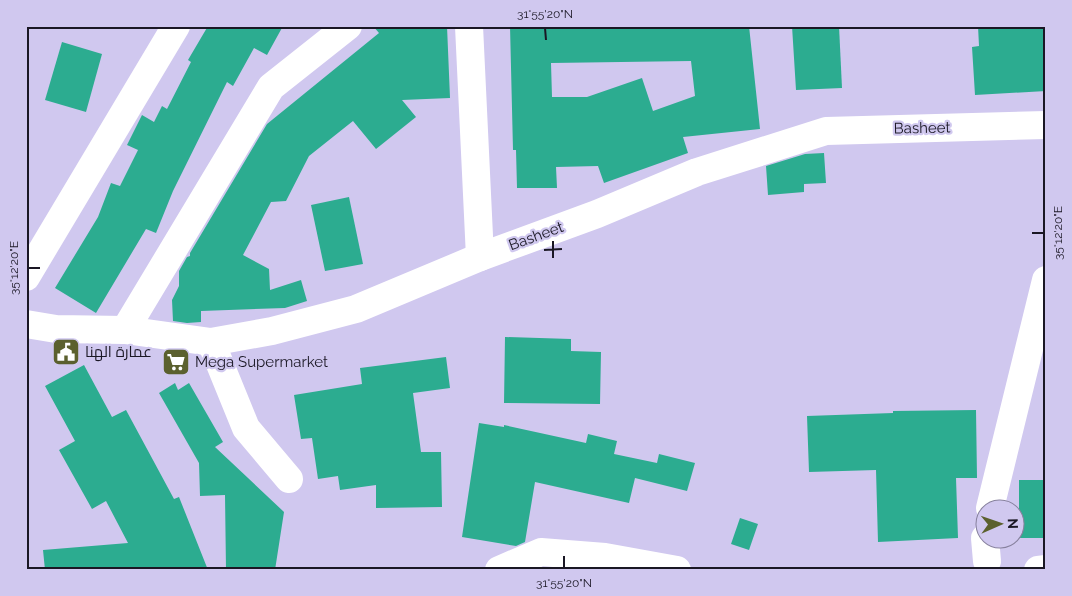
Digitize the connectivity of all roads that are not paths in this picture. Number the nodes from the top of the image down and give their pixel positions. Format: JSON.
{"nodes":[{"id":1,"x":176,"y":26,"type":"edge"},
{"id":2,"x":348,"y":26,"type":"edge"},
{"id":3,"x":469,"y":26,"type":"edge"},
{"id":4,"x":1046,"y":125,"type":"edge"},
{"id":5,"x":480,"y":257,"type":"junction"},
{"id":6,"x":26,"y":277,"type":"edge"},
{"id":7,"x":1046,"y":280,"type":"edge"},
{"id":8,"x":26,"y":324,"type":"edge"},
{"id":9,"x":125,"y":330,"type":"junction"},
{"id":10,"x":211,"y":342,"type":"junction"},
{"id":11,"x":289,"y":479,"type":"dead end"},
{"id":12,"x":992,"y":498,"type":"edge"},
{"id":13,"x":1046,"y":569,"type":"edge"},
{"id":14,"x":499,"y":570,"type":"edge"},
{"id":15,"x":677,"y":570,"type":"edge"},
{"id":16,"x":1038,"y":570,"type":"edge"}],
"edges":[{"from":1,"to":6,"type":"street"},
{"from":2,"to":9,"type":"street"},
{"from":3,"to":5,"type":"street"},
{"from":4,"to":5,"type":"street","name":"Basheet"},
{"from":5,"to":10,"type":"street","name":"Basheet"},
{"from":7,"to":12,"type":"street"},
{"from":8,"to":9,"type":"street","name":"Basheet"},
{"from":9,"to":10,"type":"street","name":"Basheet"},
{"from":10,"to":11,"type":"street"},
{"from":13,"to":16,"type":"street"},
{"from":14,"to":15,"type":"street"}]}
